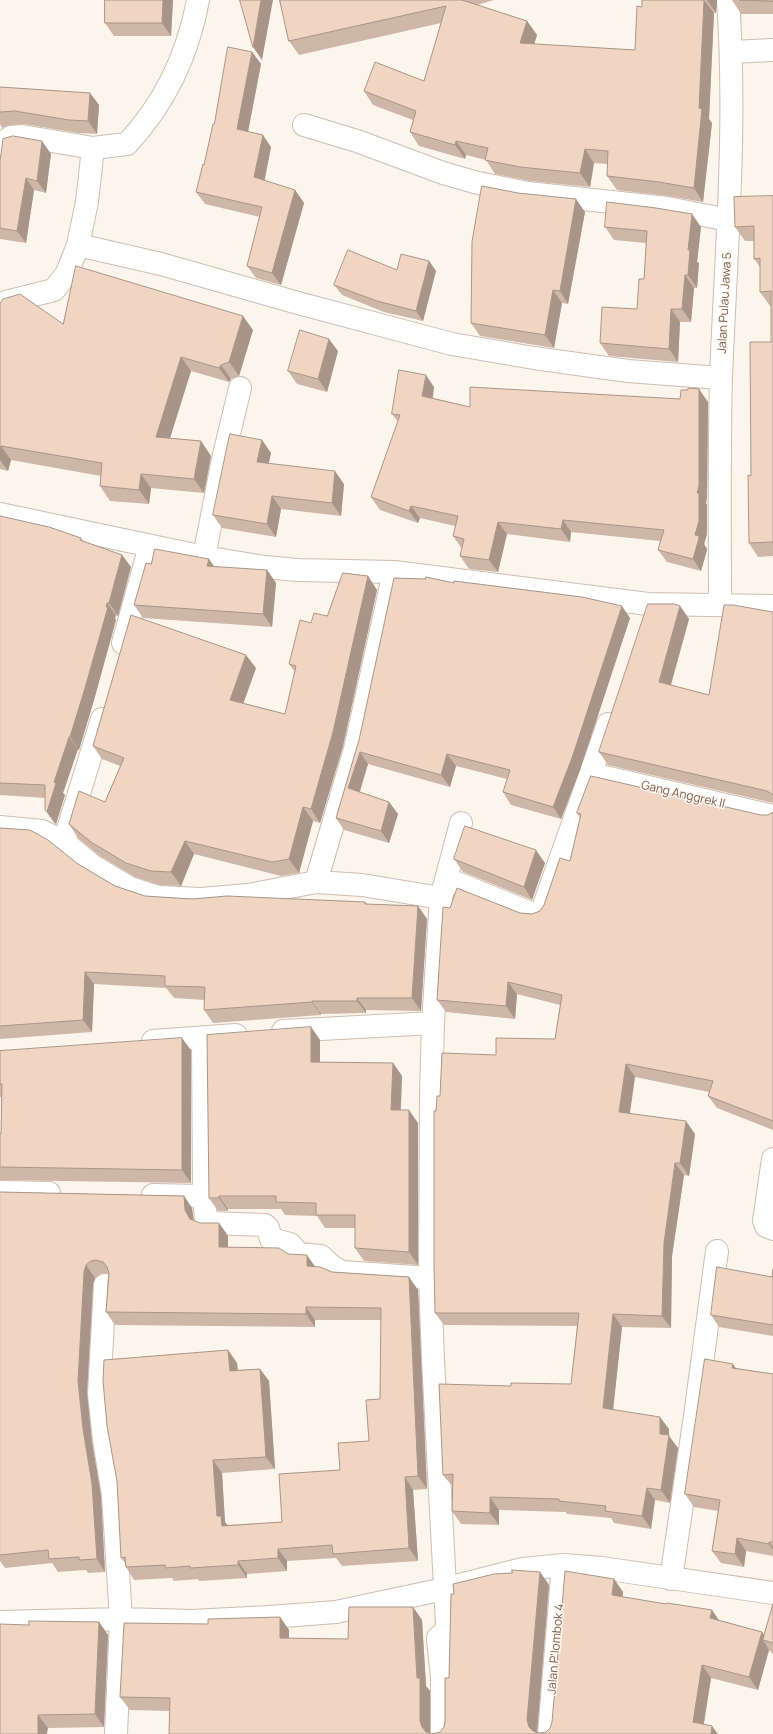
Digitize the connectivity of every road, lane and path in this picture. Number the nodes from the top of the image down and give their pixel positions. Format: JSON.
{"nodes":[{"id":1,"x":198,"y":0,"type":"edge"},
{"id":2,"x":728,"y":0,"type":"edge"},
{"id":3,"x":773,"y":50,"type":"edge"},
{"id":4,"x":732,"y":52,"type":"junction"},
{"id":5,"x":304,"y":125,"type":"dead end"},
{"id":6,"x":0,"y":144,"type":"edge"},
{"id":7,"x":93,"y":148,"type":"junction"},
{"id":8,"x":729,"y":220,"type":"junction"},
{"id":9,"x":78,"y":245,"type":"junction"},
{"id":10,"x":0,"y":306,"type":"edge"},
{"id":11,"x":721,"y":378,"type":"junction"},
{"id":12,"x":240,"y":388,"type":"dead end"},
{"id":13,"x":0,"y":514,"type":"edge"},
{"id":14,"x":150,"y":546,"type":"junction"},
{"id":15,"x":204,"y":557,"type":"junction"},
{"id":16,"x":394,"y":572,"type":"junction"},
{"id":17,"x":648,"y":604,"type":"junction"},
{"id":18,"x":720,"y":606,"type":"junction"},
{"id":19,"x":773,"y":606,"type":"edge"},
{"id":20,"x":641,"y":626,"type":"edge"},
{"id":21,"x":119,"y":659,"type":"edge"},
{"id":22,"x":108,"y":696,"type":"edge"},
{"id":23,"x":614,"y":707,"type":"edge"},
{"id":24,"x":592,"y":774,"type":"junction"},
{"id":25,"x":773,"y":816,"type":"edge"},
{"id":26,"x":461,"y":823,"type":"dead end"},
{"id":27,"x":0,"y":827,"type":"edge"},
{"id":28,"x":64,"y":842,"type":"junction"},
{"id":29,"x":316,"y":882,"type":"junction"},
{"id":30,"x":444,"y":889,"type":"junction"},
{"id":31,"x":433,"y":1023,"type":"junction"},
{"id":32,"x":203,"y":1038,"type":"junction"},
{"id":33,"x":135,"y":1042,"type":"edge"},
{"id":34,"x":773,"y":1159,"type":"edge"},
{"id":35,"x":0,"y":1192,"type":"edge"},
{"id":36,"x":69,"y":1194,"type":"edge"},
{"id":37,"x":130,"y":1195,"type":"edge"},
{"id":38,"x":204,"y":1196,"type":"junction"},
{"id":39,"x":773,"y":1229,"type":"edge"},
{"id":40,"x":717,"y":1251,"type":"dead end"},
{"id":41,"x":430,"y":1278,"type":"junction"},
{"id":42,"x":104,"y":1285,"type":"dead end"},
{"id":43,"x":563,"y":1565,"type":"junction"},
{"id":44,"x":671,"y":1579,"type":"junction"},
{"id":45,"x":444,"y":1589,"type":"junction"},
{"id":46,"x":773,"y":1593,"type":"edge"},
{"id":47,"x":121,"y":1619,"type":"junction"},
{"id":48,"x":0,"y":1622,"type":"edge"},
{"id":49,"x":116,"y":1734,"type":"edge"},
{"id":50,"x":442,"y":1734,"type":"edge"},
{"id":51,"x":549,"y":1734,"type":"edge"}],
"edges":[{"from":1,"to":7,"type":"street"},
{"from":2,"to":4,"type":"street","name":"Jalan Pulau Jawa 5"},
{"from":3,"to":4,"type":"street"},
{"from":4,"to":8,"type":"street","name":"Jalan Pulau Jawa 5"},
{"from":5,"to":8,"type":"street"},
{"from":6,"to":7,"type":"street"},
{"from":7,"to":9,"type":"street"},
{"from":8,"to":11,"type":"street","name":"Jalan Pulau Jawa 5"},
{"from":9,"to":10,"type":"street"},
{"from":9,"to":11,"type":"street"},
{"from":11,"to":18,"type":"street","name":"Jalan Pulau Jawa 5"},
{"from":12,"to":15,"type":"street"},
{"from":13,"to":14,"type":"street"},
{"from":14,"to":15,"type":"street"},
{"from":14,"to":21,"type":"street"},
{"from":15,"to":16,"type":"street"},
{"from":16,"to":17,"type":"street"},
{"from":16,"to":29,"type":"street"},
{"from":17,"to":18,"type":"street"},
{"from":17,"to":20,"type":"street"},
{"from":18,"to":19,"type":"street"},
{"from":22,"to":28,"type":"street"},
{"from":23,"to":24,"type":"street"},
{"from":24,"to":25,"type":"street","name":"Gang Anggrek II"},
{"from":24,"to":30,"type":"street"},
{"from":26,"to":30,"type":"street"},
{"from":27,"to":28,"type":"street"},
{"from":28,"to":29,"type":"street"},
{"from":29,"to":30,"type":"street"},
{"from":30,"to":31,"type":"street"},
{"from":31,"to":32,"type":"street"},
{"from":31,"to":41,"type":"street"},
{"from":32,"to":33,"type":"street"},
{"from":32,"to":38,"type":"street"},
{"from":34,"to":39,"type":"street"},
{"from":35,"to":36,"type":"street"},
{"from":37,"to":38,"type":"street"},
{"from":38,"to":41,"type":"street"},
{"from":40,"to":44,"type":"street"},
{"from":41,"to":45,"type":"street"},
{"from":42,"to":47,"type":"street"},
{"from":43,"to":44,"type":"street"},
{"from":43,"to":45,"type":"street"},
{"from":43,"to":51,"type":"street","name":"Jalan P'lombok 4"},
{"from":44,"to":46,"type":"street"},
{"from":45,"to":47,"type":"street"},
{"from":45,"to":50,"type":"street"},
{"from":47,"to":48,"type":"street"},
{"from":47,"to":49,"type":"street"}]}
